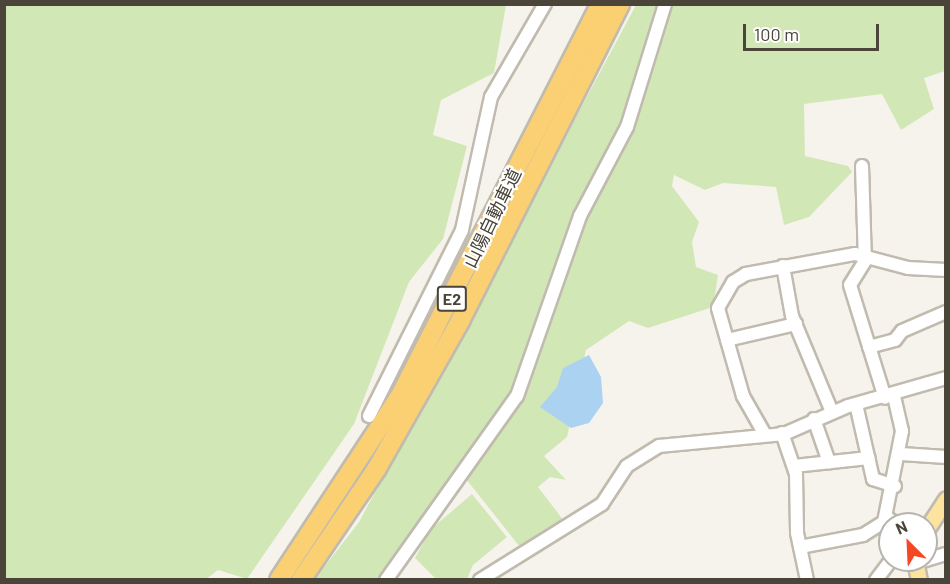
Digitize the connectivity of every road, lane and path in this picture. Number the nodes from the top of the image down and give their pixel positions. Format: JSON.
{"nodes":[{"id":1,"x":545,"y":4,"type":"edge"},
{"id":2,"x":601,"y":4,"type":"edge"},
{"id":3,"x":620,"y":4,"type":"edge"},
{"id":4,"x":665,"y":4,"type":"edge"},
{"id":5,"x":862,"y":166,"type":"dead end"},
{"id":6,"x":865,"y":255,"type":"junction"},
{"id":7,"x":783,"y":266,"type":"junction"},
{"id":8,"x":945,"y":270,"type":"edge"},
{"id":9,"x":945,"y":312,"type":"edge"},
{"id":10,"x":796,"y":324,"type":"junction"},
{"id":11,"x":727,"y":340,"type":"junction"},
{"id":12,"x":869,"y":347,"type":"junction"},
{"id":13,"x":945,"y":378,"type":"edge"},
{"id":14,"x":890,"y":396,"type":"junction"},
{"id":15,"x":856,"y":404,"type":"junction"},
{"id":16,"x":832,"y":412,"type":"junction"},
{"id":17,"x":369,"y":416,"type":"dead end"},
{"id":18,"x":814,"y":420,"type":"junction"},
{"id":19,"x":764,"y":433,"type":"junction"},
{"id":20,"x":782,"y":434,"type":"junction"},
{"id":21,"x":901,"y":454,"type":"junction"},
{"id":22,"x":945,"y":457,"type":"edge"},
{"id":23,"x":869,"y":458,"type":"junction"},
{"id":24,"x":829,"y":462,"type":"junction"},
{"id":25,"x":794,"y":466,"type":"junction"},
{"id":26,"x":895,"y":486,"type":"junction"},
{"id":27,"x":945,"y":499,"type":"edge"},
{"id":28,"x":892,"y":512,"type":"edge"},
{"id":29,"x":937,"y":512,"type":"edge"},
{"id":30,"x":878,"y":529,"type":"edge"},
{"id":31,"x":800,"y":547,"type":"junction"},
{"id":32,"x":279,"y":579,"type":"edge"},
{"id":33,"x":301,"y":579,"type":"edge"},
{"id":34,"x":386,"y":579,"type":"edge"},
{"id":35,"x":480,"y":579,"type":"edge"},
{"id":36,"x":807,"y":579,"type":"edge"}],
"edges":[{"from":1,"to":17,"type":"street"},
{"from":2,"to":32,"type":"highway","name":"山陽自動車道","number":"E2"},
{"from":3,"to":33,"type":"highway","name":"山陽自動車道","number":"E2"},
{"from":4,"to":34,"type":"street"},
{"from":5,"to":6,"type":"street"},
{"from":6,"to":7,"type":"street"},
{"from":6,"to":8,"type":"street"},
{"from":6,"to":12,"type":"street"},
{"from":7,"to":10,"type":"street"},
{"from":7,"to":11,"type":"street"},
{"from":9,"to":12,"type":"street"},
{"from":10,"to":11,"type":"street"},
{"from":10,"to":16,"type":"street"},
{"from":11,"to":19,"type":"street"},
{"from":12,"to":14,"type":"street"},
{"from":13,"to":14,"type":"street"},
{"from":14,"to":15,"type":"street"},
{"from":14,"to":21,"type":"street"},
{"from":15,"to":16,"type":"street"},
{"from":15,"to":23,"type":"street"},
{"from":16,"to":18,"type":"street"},
{"from":18,"to":20,"type":"street"},
{"from":18,"to":24,"type":"street"},
{"from":19,"to":20,"type":"street"},
{"from":19,"to":35,"type":"street"},
{"from":20,"to":25,"type":"street"},
{"from":21,"to":22,"type":"street"},
{"from":21,"to":26,"type":"street"},
{"from":23,"to":24,"type":"street"},
{"from":23,"to":26,"type":"street"},
{"from":24,"to":25,"type":"street"},
{"from":25,"to":31,"type":"street"},
{"from":26,"to":28,"type":"street"},
{"from":27,"to":29,"type":"main road"},
{"from":30,"to":31,"type":"street"},
{"from":31,"to":36,"type":"street"}]}
